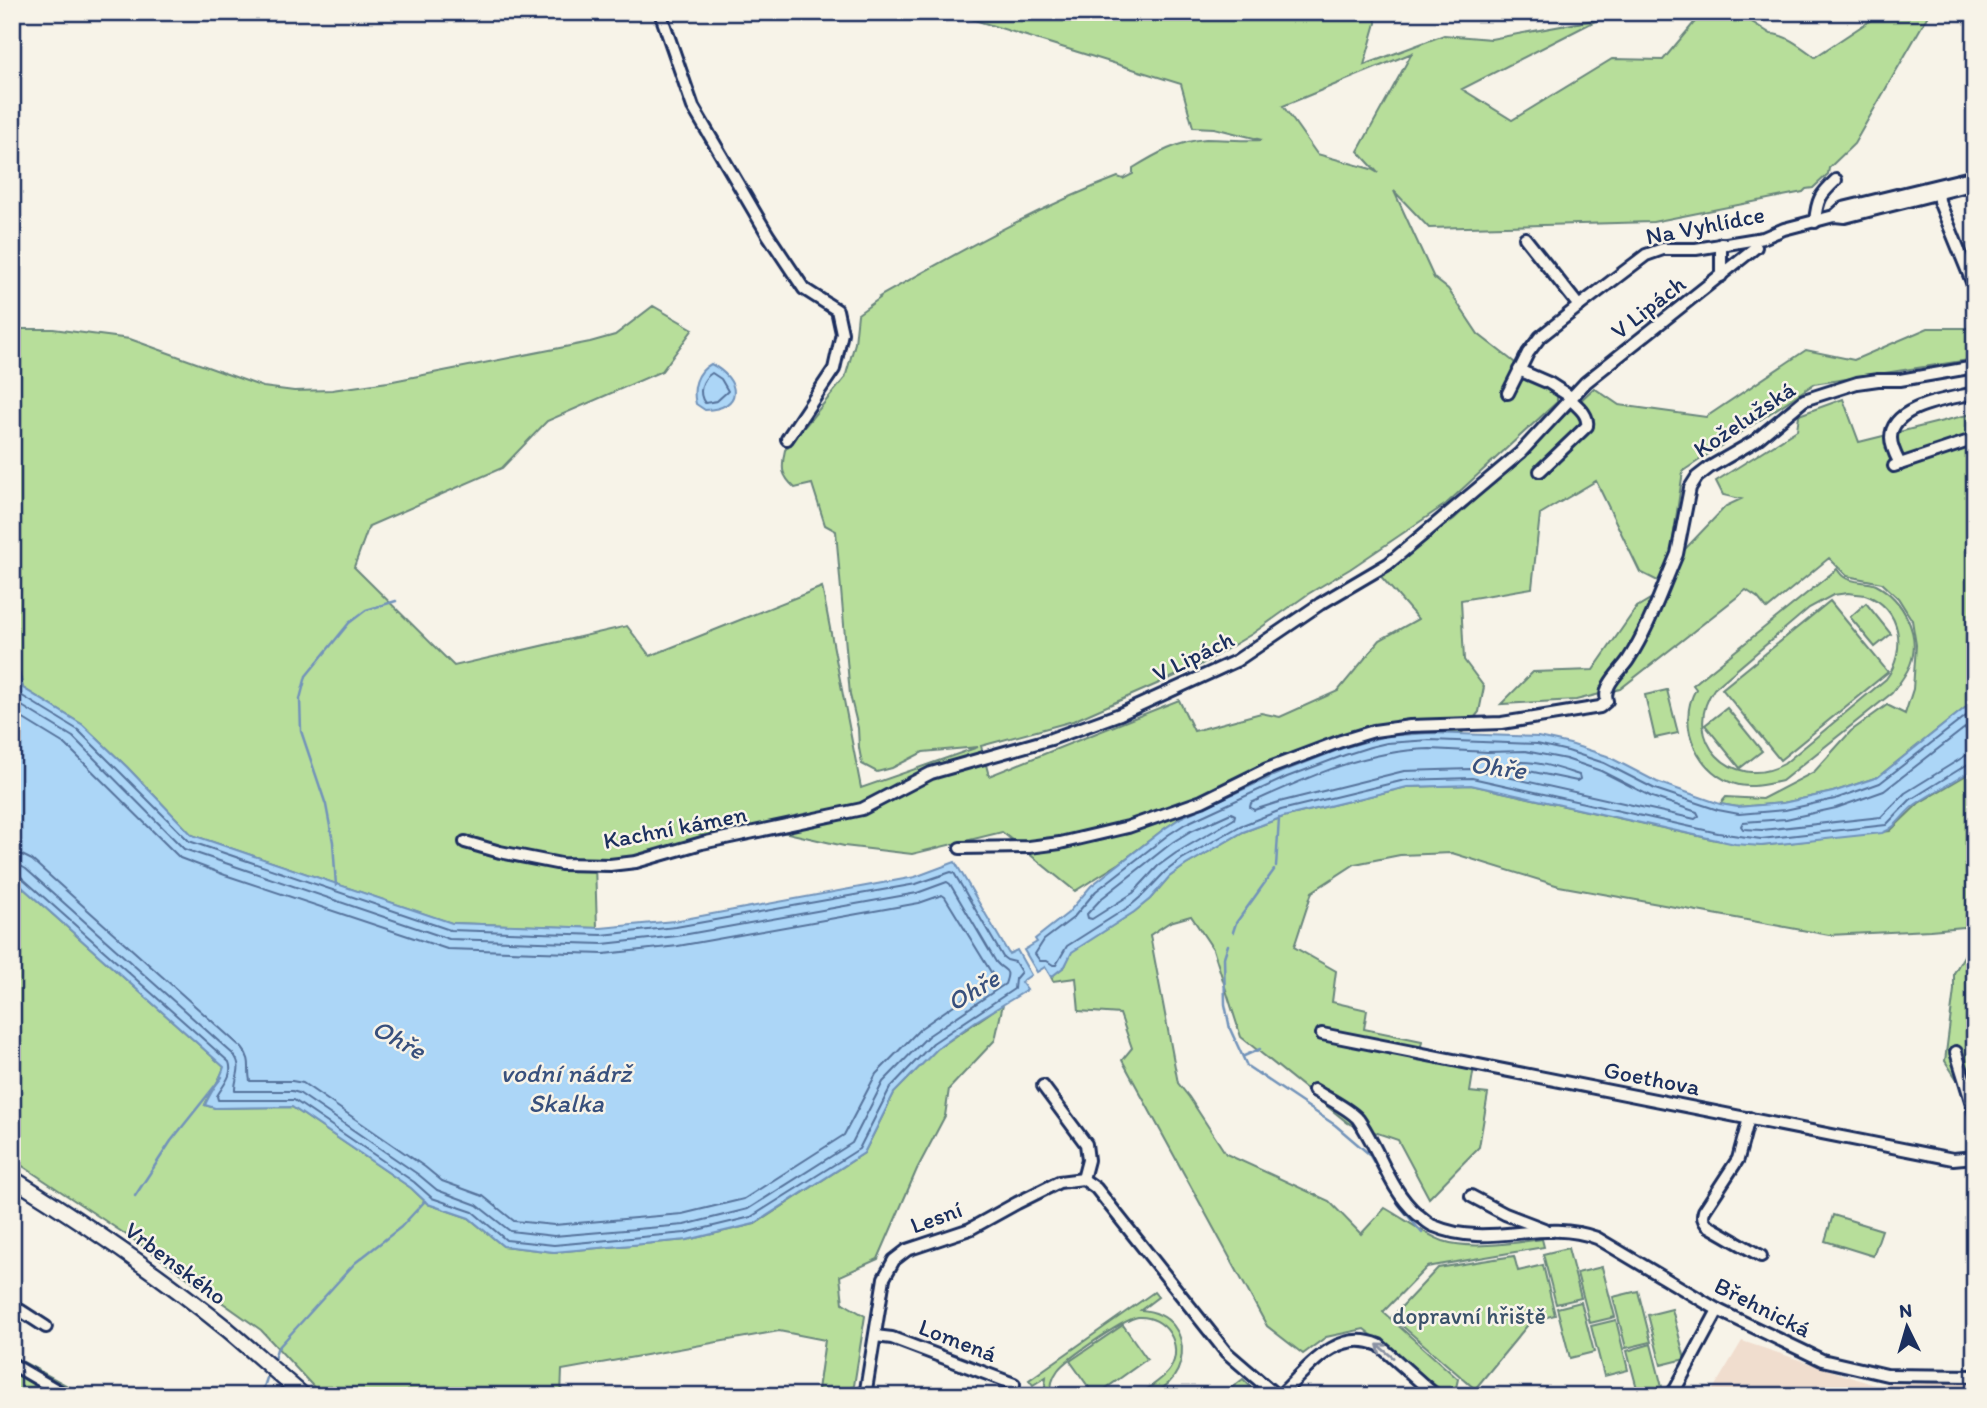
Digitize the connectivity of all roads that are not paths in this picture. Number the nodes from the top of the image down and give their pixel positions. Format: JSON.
{"nodes":[{"id":1,"x":660,"y":12,"type":"edge"},
{"id":2,"x":1975,"y":176,"type":"edge"},
{"id":3,"x":1836,"y":180,"type":"dead end"},
{"id":4,"x":1975,"y":184,"type":"edge"},
{"id":5,"x":1938,"y":189,"type":"junction"},
{"id":6,"x":1815,"y":222,"type":"junction"},
{"id":7,"x":1525,"y":238,"type":"dead end"},
{"id":8,"x":1721,"y":244,"type":"junction"},
{"id":9,"x":1756,"y":247,"type":"dead end"},
{"id":10,"x":1721,"y":276,"type":"junction"},
{"id":11,"x":1972,"y":282,"type":"dead end"},
{"id":12,"x":1579,"y":306,"type":"junction"},
{"id":13,"x":1975,"y":367,"type":"edge"},
{"id":14,"x":1519,"y":370,"type":"junction"},
{"id":15,"x":1508,"y":393,"type":"dead end"},
{"id":16,"x":1975,"y":393,"type":"edge"},
{"id":17,"x":1570,"y":398,"type":"junction"},
{"id":18,"x":787,"y":439,"type":"dead end"},
{"id":19,"x":1975,"y":439,"type":"edge"},
{"id":20,"x":1540,"y":471,"type":"dead end"},
{"id":21,"x":769,"y":830,"type":"joint"},
{"id":22,"x":466,"y":842,"type":"dead end"},
{"id":23,"x":960,"y":848,"type":"dead end"},
{"id":24,"x":1322,"y":1034,"type":"dead end"},
{"id":25,"x":1956,"y":1052,"type":"dead end"},
{"id":26,"x":1043,"y":1086,"type":"dead end"},
{"id":27,"x":1314,"y":1090,"type":"dead end"},
{"id":28,"x":1975,"y":1114,"type":"edge"},
{"id":29,"x":1748,"y":1118,"type":"junction"},
{"id":30,"x":1975,"y":1157,"type":"edge"},
{"id":31,"x":12,"y":1178,"type":"edge"},
{"id":32,"x":1083,"y":1179,"type":"junction"},
{"id":33,"x":1471,"y":1196,"type":"dead end"},
{"id":34,"x":1546,"y":1230,"type":"junction"},
{"id":35,"x":1761,"y":1256,"type":"dead end"},
{"id":36,"x":12,"y":1305,"type":"edge"},
{"id":37,"x":1718,"y":1310,"type":"junction"},
{"id":38,"x":46,"y":1327,"type":"dead end"},
{"id":39,"x":875,"y":1336,"type":"junction"},
{"id":40,"x":12,"y":1364,"type":"edge"},
{"id":41,"x":1975,"y":1377,"type":"edge"},
{"id":42,"x":67,"y":1396,"type":"edge"},
{"id":43,"x":304,"y":1396,"type":"edge"},
{"id":44,"x":865,"y":1396,"type":"edge"},
{"id":45,"x":1012,"y":1396,"type":"edge"},
{"id":46,"x":1278,"y":1396,"type":"edge"},
{"id":47,"x":1436,"y":1396,"type":"edge"},
{"id":48,"x":1670,"y":1396,"type":"edge"}],
"edges":[{"from":1,"to":18,"type":"street"},
{"from":2,"to":5,"type":"street","name":"Na Vyhlídce"},
{"from":3,"to":6,"type":"street"},
{"from":4,"to":5,"type":"street","name":"Na Vyhlídce"},
{"from":5,"to":6,"type":"street","name":"Na Vyhlídce"},
{"from":5,"to":11,"type":"street"},
{"from":6,"to":8,"type":"street","name":"Na Vyhlídce"},
{"from":7,"to":12,"type":"street"},
{"from":8,"to":10,"type":"street","name":"V Lipách"},
{"from":8,"to":12,"type":"street","name":"Na Vyhlídce"},
{"from":9,"to":10,"type":"street","name":"V Lipách"},
{"from":10,"to":17,"type":"street","name":"V Lipách"},
{"from":12,"to":14,"type":"street","name":"Na Vyhlídce"},
{"from":13,"to":23,"type":"street","name":"Koželužská"},
{"from":14,"to":15,"type":"street","name":"Na Vyhlídce"},
{"from":14,"to":17,"type":"street"},
{"from":16,"to":19,"type":"street"},
{"from":17,"to":20,"type":"street"},
{"from":17,"to":21,"type":"street","name":"V Lipách"},
{"from":21,"to":22,"type":"street","name":"Kachní kámen"},
{"from":24,"to":29,"type":"street","name":"Goethova"},
{"from":25,"to":28,"type":"street"},
{"from":26,"to":32,"type":"street"},
{"from":27,"to":34,"type":"street","name":"Břehnická"},
{"from":29,"to":30,"type":"street","name":"Goethova"},
{"from":29,"to":35,"type":"street"},
{"from":31,"to":43,"type":"main road","name":"Vrbenského"},
{"from":32,"to":39,"type":"street","name":"Lesní"},
{"from":32,"to":46,"type":"street"},
{"from":33,"to":34,"type":"street","name":"Břehnická"},
{"from":34,"to":37,"type":"street","name":"Břehnická"},
{"from":36,"to":38,"type":"street"},
{"from":37,"to":41,"type":"street","name":"Břehnická"},
{"from":37,"to":48,"type":"street"},
{"from":39,"to":44,"type":"street","name":"Lesní"},
{"from":39,"to":45,"type":"street","name":"Lomená"},
{"from":40,"to":42,"type":"street"},
{"from":47,"to":46,"type":"street","one_way":true}]}
